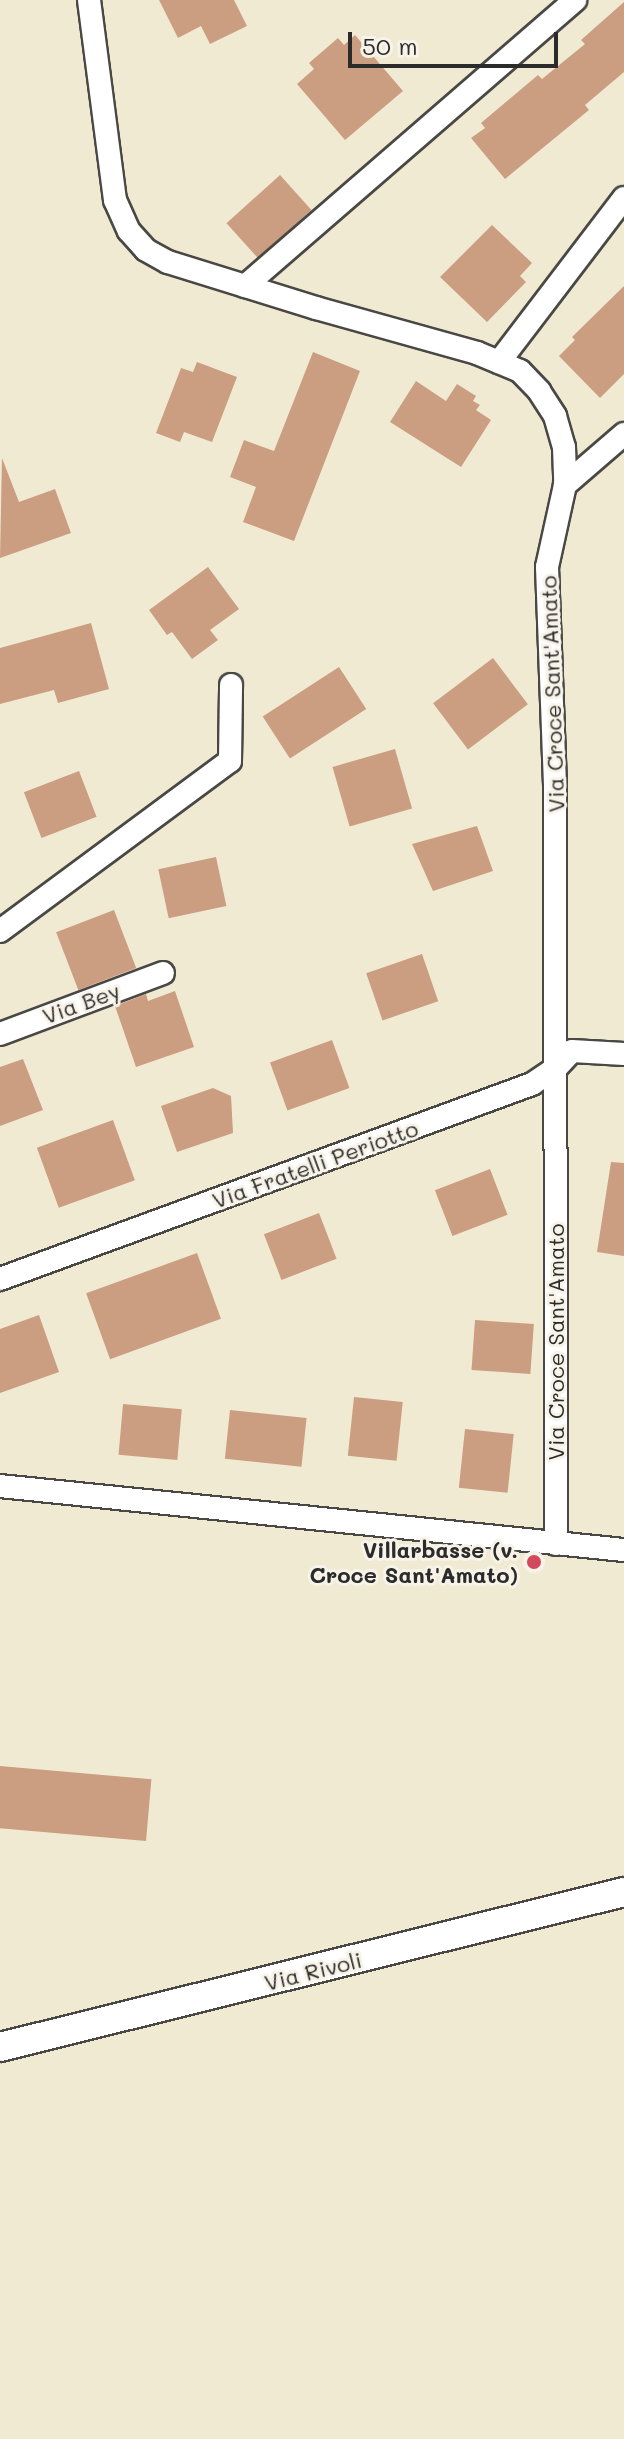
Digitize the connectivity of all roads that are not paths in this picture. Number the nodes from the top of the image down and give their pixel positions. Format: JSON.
{"nodes":[{"id":1,"x":89,"y":0,"type":"edge"},
{"id":2,"x":575,"y":0,"type":"edge"},
{"id":3,"x":624,"y":198,"type":"edge"},
{"id":4,"x":245,"y":286,"type":"junction"},
{"id":5,"x":499,"y":362,"type":"junction"},
{"id":6,"x":624,"y":434,"type":"edge"},
{"id":7,"x":565,"y":485,"type":"junction"},
{"id":8,"x":231,"y":685,"type":"dead end"},
{"id":9,"x":0,"y":931,"type":"edge"},
{"id":10,"x":163,"y":973,"type":"dead end"},
{"id":11,"x":0,"y":1034,"type":"edge"},
{"id":12,"x":624,"y":1054,"type":"edge"},
{"id":13,"x":556,"y":1068,"type":"junction"},
{"id":14,"x":0,"y":1279,"type":"edge"},
{"id":15,"x":0,"y":1486,"type":"edge"},
{"id":16,"x":556,"y":1544,"type":"junction"},
{"id":17,"x":624,"y":1550,"type":"edge"},
{"id":18,"x":624,"y":1892,"type":"edge"},
{"id":19,"x":0,"y":2047,"type":"edge"}],
"edges":[{"from":1,"to":4,"type":"street","name":"Via Croce Sant'Amato"},
{"from":2,"to":4,"type":"street"},
{"from":3,"to":5,"type":"street"},
{"from":4,"to":5,"type":"street","name":"Via Croce Sant'Amato"},
{"from":5,"to":7,"type":"street","name":"Via Croce Sant'Amato"},
{"from":6,"to":7,"type":"street"},
{"from":7,"to":13,"type":"street","name":"Via Croce Sant'Amato"},
{"from":8,"to":9,"type":"street"},
{"from":10,"to":11,"type":"street","name":"Via Bey"},
{"from":12,"to":13,"type":"street","name":"Via Fratelli Periotto"},
{"from":13,"to":14,"type":"street","name":"Via Fratelli Periotto"},
{"from":13,"to":16,"type":"street","name":"Via Croce Sant'Amato"},
{"from":15,"to":16,"type":"street"},
{"from":16,"to":17,"type":"street"},
{"from":18,"to":19,"type":"street","name":"Via Rivoli"}]}
